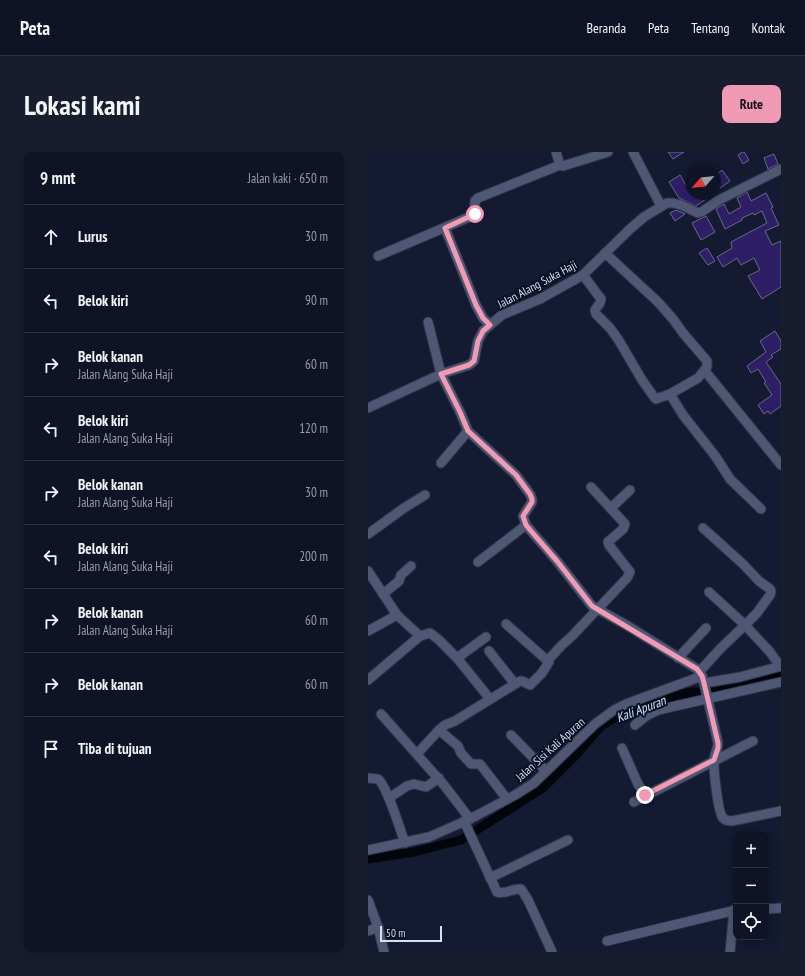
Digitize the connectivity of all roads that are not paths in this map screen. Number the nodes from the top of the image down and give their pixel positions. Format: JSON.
{"nodes":[{"id":1,"x":556,"y":152,"type":"edge"},
{"id":2,"x":608,"y":152,"type":"edge"},
{"id":3,"x":634,"y":153,"type":"edge"},
{"id":4,"x":560,"y":165,"type":"junction"},
{"id":5,"x":781,"y":169,"type":"edge"},
{"id":6,"x":660,"y":206,"type":"junction"},
{"id":7,"x":445,"y":228,"type":"junction"},
{"id":8,"x":605,"y":253,"type":"junction"},
{"id":9,"x":378,"y":256,"type":"dead end"},
{"id":10,"x":583,"y":275,"type":"junction"},
{"id":11,"x":428,"y":322,"type":"dead end"},
{"id":12,"x":490,"y":325,"type":"junction"},
{"id":13,"x":705,"y":371,"type":"junction"},
{"id":14,"x":441,"y":374,"type":"junction"},
{"id":15,"x":670,"y":394,"type":"junction"},
{"id":16,"x":368,"y":408,"type":"edge"},
{"id":17,"x":468,"y":431,"type":"junction"},
{"id":18,"x":441,"y":463,"type":"dead end"},
{"id":19,"x":781,"y":465,"type":"edge"},
{"id":20,"x":591,"y":487,"type":"dead end"},
{"id":21,"x":630,"y":490,"type":"dead end"},
{"id":22,"x":425,"y":495,"type":"dead end"},
{"id":23,"x":611,"y":508,"type":"junction"},
{"id":24,"x":761,"y":509,"type":"dead end"},
{"id":25,"x":526,"y":525,"type":"junction"},
{"id":26,"x":703,"y":528,"type":"dead end"},
{"id":27,"x":368,"y":534,"type":"edge"},
{"id":28,"x":478,"y":562,"type":"dead end"},
{"id":29,"x":411,"y":566,"type":"dead end"},
{"id":30,"x":369,"y":576,"type":"edge"},
{"id":31,"x":709,"y":592,"type":"dead end"},
{"id":32,"x":383,"y":594,"type":"junction"},
{"id":33,"x":598,"y":610,"type":"junction"},
{"id":34,"x":397,"y":615,"type":"junction"},
{"id":35,"x":506,"y":624,"type":"dead end"},
{"id":36,"x":745,"y":625,"type":"junction"},
{"id":37,"x":706,"y":628,"type":"dead end"},
{"id":38,"x":368,"y":631,"type":"edge"},
{"id":39,"x":420,"y":636,"type":"junction"},
{"id":40,"x":486,"y":638,"type":"dead end"},
{"id":41,"x":488,"y":651,"type":"dead end"},
{"id":42,"x":457,"y":658,"type":"junction"},
{"id":43,"x":678,"y":658,"type":"junction"},
{"id":44,"x":549,"y":662,"type":"junction"},
{"id":45,"x":781,"y":666,"type":"edge"},
{"id":46,"x":368,"y":680,"type":"edge"},
{"id":47,"x":781,"y":682,"type":"edge"},
{"id":48,"x":515,"y":684,"type":"junction"},
{"id":49,"x":704,"y":685,"type":"junction"},
{"id":50,"x":490,"y":700,"type":"junction"},
{"id":51,"x":381,"y":714,"type":"dead end"},
{"id":52,"x":635,"y":725,"type":"dead end"},
{"id":53,"x":439,"y":730,"type":"junction"},
{"id":54,"x":512,"y":735,"type":"dead end"},
{"id":55,"x":753,"y":740,"type":"dead end"},
{"id":56,"x":622,"y":748,"type":"dead end"},
{"id":57,"x":418,"y":754,"type":"junction"},
{"id":58,"x":714,"y":760,"type":"junction"},
{"id":59,"x":546,"y":771,"type":"junction"},
{"id":60,"x":368,"y":778,"type":"edge"},
{"id":61,"x":439,"y":778,"type":"junction"},
{"id":62,"x":645,"y":795,"type":"junction"},
{"id":63,"x":388,"y":798,"type":"junction"},
{"id":64,"x":507,"y":799,"type":"junction"},
{"id":65,"x":634,"y":802,"type":"dead end"},
{"id":66,"x":781,"y":812,"type":"edge"},
{"id":67,"x":467,"y":822,"type":"junction"},
{"id":68,"x":568,"y":840,"type":"dead end"},
{"id":69,"x":405,"y":843,"type":"junction"},
{"id":70,"x":368,"y":850,"type":"edge"},
{"id":71,"x":490,"y":878,"type":"junction"},
{"id":72,"x":368,"y":900,"type":"edge"},
{"id":73,"x":781,"y":908,"type":"edge"},
{"id":74,"x":769,"y":909,"type":"edge"},
{"id":75,"x":733,"y":910,"type":"edge"},
{"id":76,"x":378,"y":927,"type":"junction"},
{"id":77,"x":733,"y":927,"type":"edge"},
{"id":78,"x":368,"y":931,"type":"edge"},
{"id":79,"x":607,"y":941,"type":"dead end"},
{"id":80,"x":384,"y":952,"type":"edge"},
{"id":81,"x":552,"y":952,"type":"edge"},
{"id":82,"x":730,"y":952,"type":"edge"}],
"edges":[{"from":1,"to":4,"type":"street"},
{"from":2,"to":4,"type":"street"},
{"from":3,"to":6,"type":"street"},
{"from":4,"to":7,"type":"street"},
{"from":5,"to":6,"type":"street"},
{"from":6,"to":8,"type":"street","name":"Jalan Alang Suka Haji"},
{"from":7,"to":9,"type":"street"},
{"from":7,"to":12,"type":"street"},
{"from":8,"to":10,"type":"street","name":"Jalan Alang Suka Haji"},
{"from":8,"to":13,"type":"street"},
{"from":10,"to":12,"type":"street","name":"Jalan Alang Suka Haji"},
{"from":10,"to":15,"type":"street"},
{"from":11,"to":14,"type":"street"},
{"from":12,"to":14,"type":"street","name":"Jalan Alang Suka Haji"},
{"from":13,"to":15,"type":"street"},
{"from":13,"to":19,"type":"street"},
{"from":14,"to":16,"type":"street"},
{"from":14,"to":17,"type":"street"},
{"from":15,"to":24,"type":"street"},
{"from":17,"to":18,"type":"street"},
{"from":17,"to":25,"type":"street"},
{"from":20,"to":23,"type":"street"},
{"from":21,"to":23,"type":"street"},
{"from":22,"to":27,"type":"street"},
{"from":23,"to":33,"type":"street"},
{"from":25,"to":28,"type":"street"},
{"from":25,"to":33,"type":"street"},
{"from":26,"to":36,"type":"street"},
{"from":29,"to":32,"type":"street"},
{"from":30,"to":32,"type":"street"},
{"from":31,"to":36,"type":"street"},
{"from":32,"to":34,"type":"street"},
{"from":33,"to":43,"type":"street"},
{"from":33,"to":44,"type":"street"},
{"from":34,"to":38,"type":"street"},
{"from":34,"to":39,"type":"street"},
{"from":35,"to":44,"type":"street"},
{"from":36,"to":45,"type":"street"},
{"from":36,"to":49,"type":"street"},
{"from":37,"to":43,"type":"street"},
{"from":39,"to":42,"type":"street"},
{"from":39,"to":46,"type":"street"},
{"from":40,"to":42,"type":"street"},
{"from":41,"to":48,"type":"street"},
{"from":42,"to":50,"type":"street"},
{"from":43,"to":49,"type":"street"},
{"from":44,"to":48,"type":"street"},
{"from":45,"to":49,"type":"street"},
{"from":47,"to":49,"type":"street"},
{"from":48,"to":50,"type":"street"},
{"from":49,"to":52,"type":"street"},
{"from":49,"to":58,"type":"street"},
{"from":49,"to":59,"type":"street","name":"Jalan Sisi Kali Apuran"},
{"from":50,"to":53,"type":"street"},
{"from":51,"to":57,"type":"street"},
{"from":53,"to":57,"type":"street"},
{"from":53,"to":64,"type":"street"},
{"from":54,"to":59,"type":"street"},
{"from":55,"to":58,"type":"street"},
{"from":56,"to":62,"type":"street"},
{"from":57,"to":61,"type":"street"},
{"from":58,"to":62,"type":"street"},
{"from":58,"to":66,"type":"street"},
{"from":59,"to":64,"type":"street","name":"Jalan Sisi Kali Apuran"},
{"from":60,"to":63,"type":"street"},
{"from":61,"to":63,"type":"street"},
{"from":61,"to":67,"type":"street"},
{"from":62,"to":65,"type":"street"},
{"from":63,"to":69,"type":"street"},
{"from":64,"to":67,"type":"street","name":"Jalan Sisi Kali Apuran"},
{"from":67,"to":69,"type":"street","name":"Jalan Sisi Kali Apuran"},
{"from":67,"to":71,"type":"street"},
{"from":68,"to":71,"type":"street"},
{"from":69,"to":70,"type":"street","name":"Jalan Sisi Kali Apuran"},
{"from":71,"to":81,"type":"street"},
{"from":72,"to":76,"type":"street"},
{"from":73,"to":74,"type":"street"},
{"from":75,"to":79,"type":"street"},
{"from":76,"to":78,"type":"street"},
{"from":76,"to":80,"type":"street"},
{"from":77,"to":82,"type":"street"}]}
